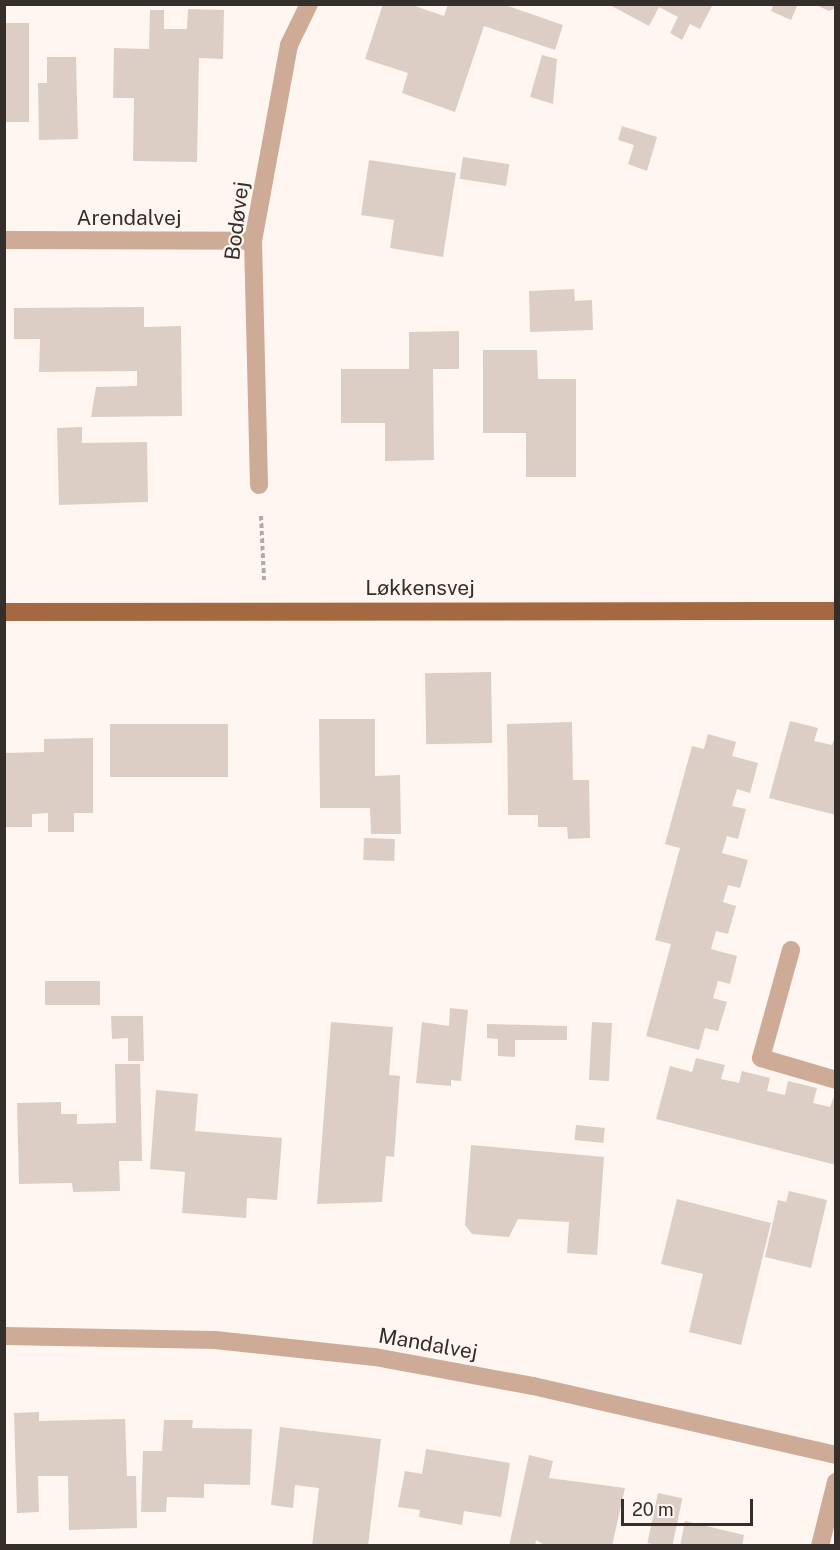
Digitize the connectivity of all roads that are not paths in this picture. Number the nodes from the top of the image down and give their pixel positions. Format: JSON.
{"nodes":[{"id":1,"x":309,"y":4,"type":"edge"},
{"id":2,"x":4,"y":240,"type":"edge"},
{"id":3,"x":253,"y":241,"type":"junction"},
{"id":4,"x":259,"y":485,"type":"road end"},
{"id":5,"x":836,"y":611,"type":"edge"},
{"id":6,"x":4,"y":612,"type":"edge"},
{"id":7,"x":791,"y":950,"type":"dead end"},
{"id":8,"x":836,"y":1080,"type":"edge"},
{"id":9,"x":4,"y":1336,"type":"edge"},
{"id":10,"x":836,"y":1455,"type":"edge"},
{"id":11,"x":836,"y":1482,"type":"edge"},
{"id":12,"x":820,"y":1545,"type":"edge"}],
"edges":[{"from":1,"to":3,"type":"street","name":"Bodøvej"},
{"from":2,"to":3,"type":"street","name":"Arendalvej"},
{"from":3,"to":4,"type":"street","name":"Bodøvej"},
{"from":5,"to":6,"type":"main road","name":"Løkkensvej"},
{"from":7,"to":8,"type":"street"},
{"from":9,"to":10,"type":"street","name":"Mandalvej"},
{"from":11,"to":12,"type":"street"}]}
